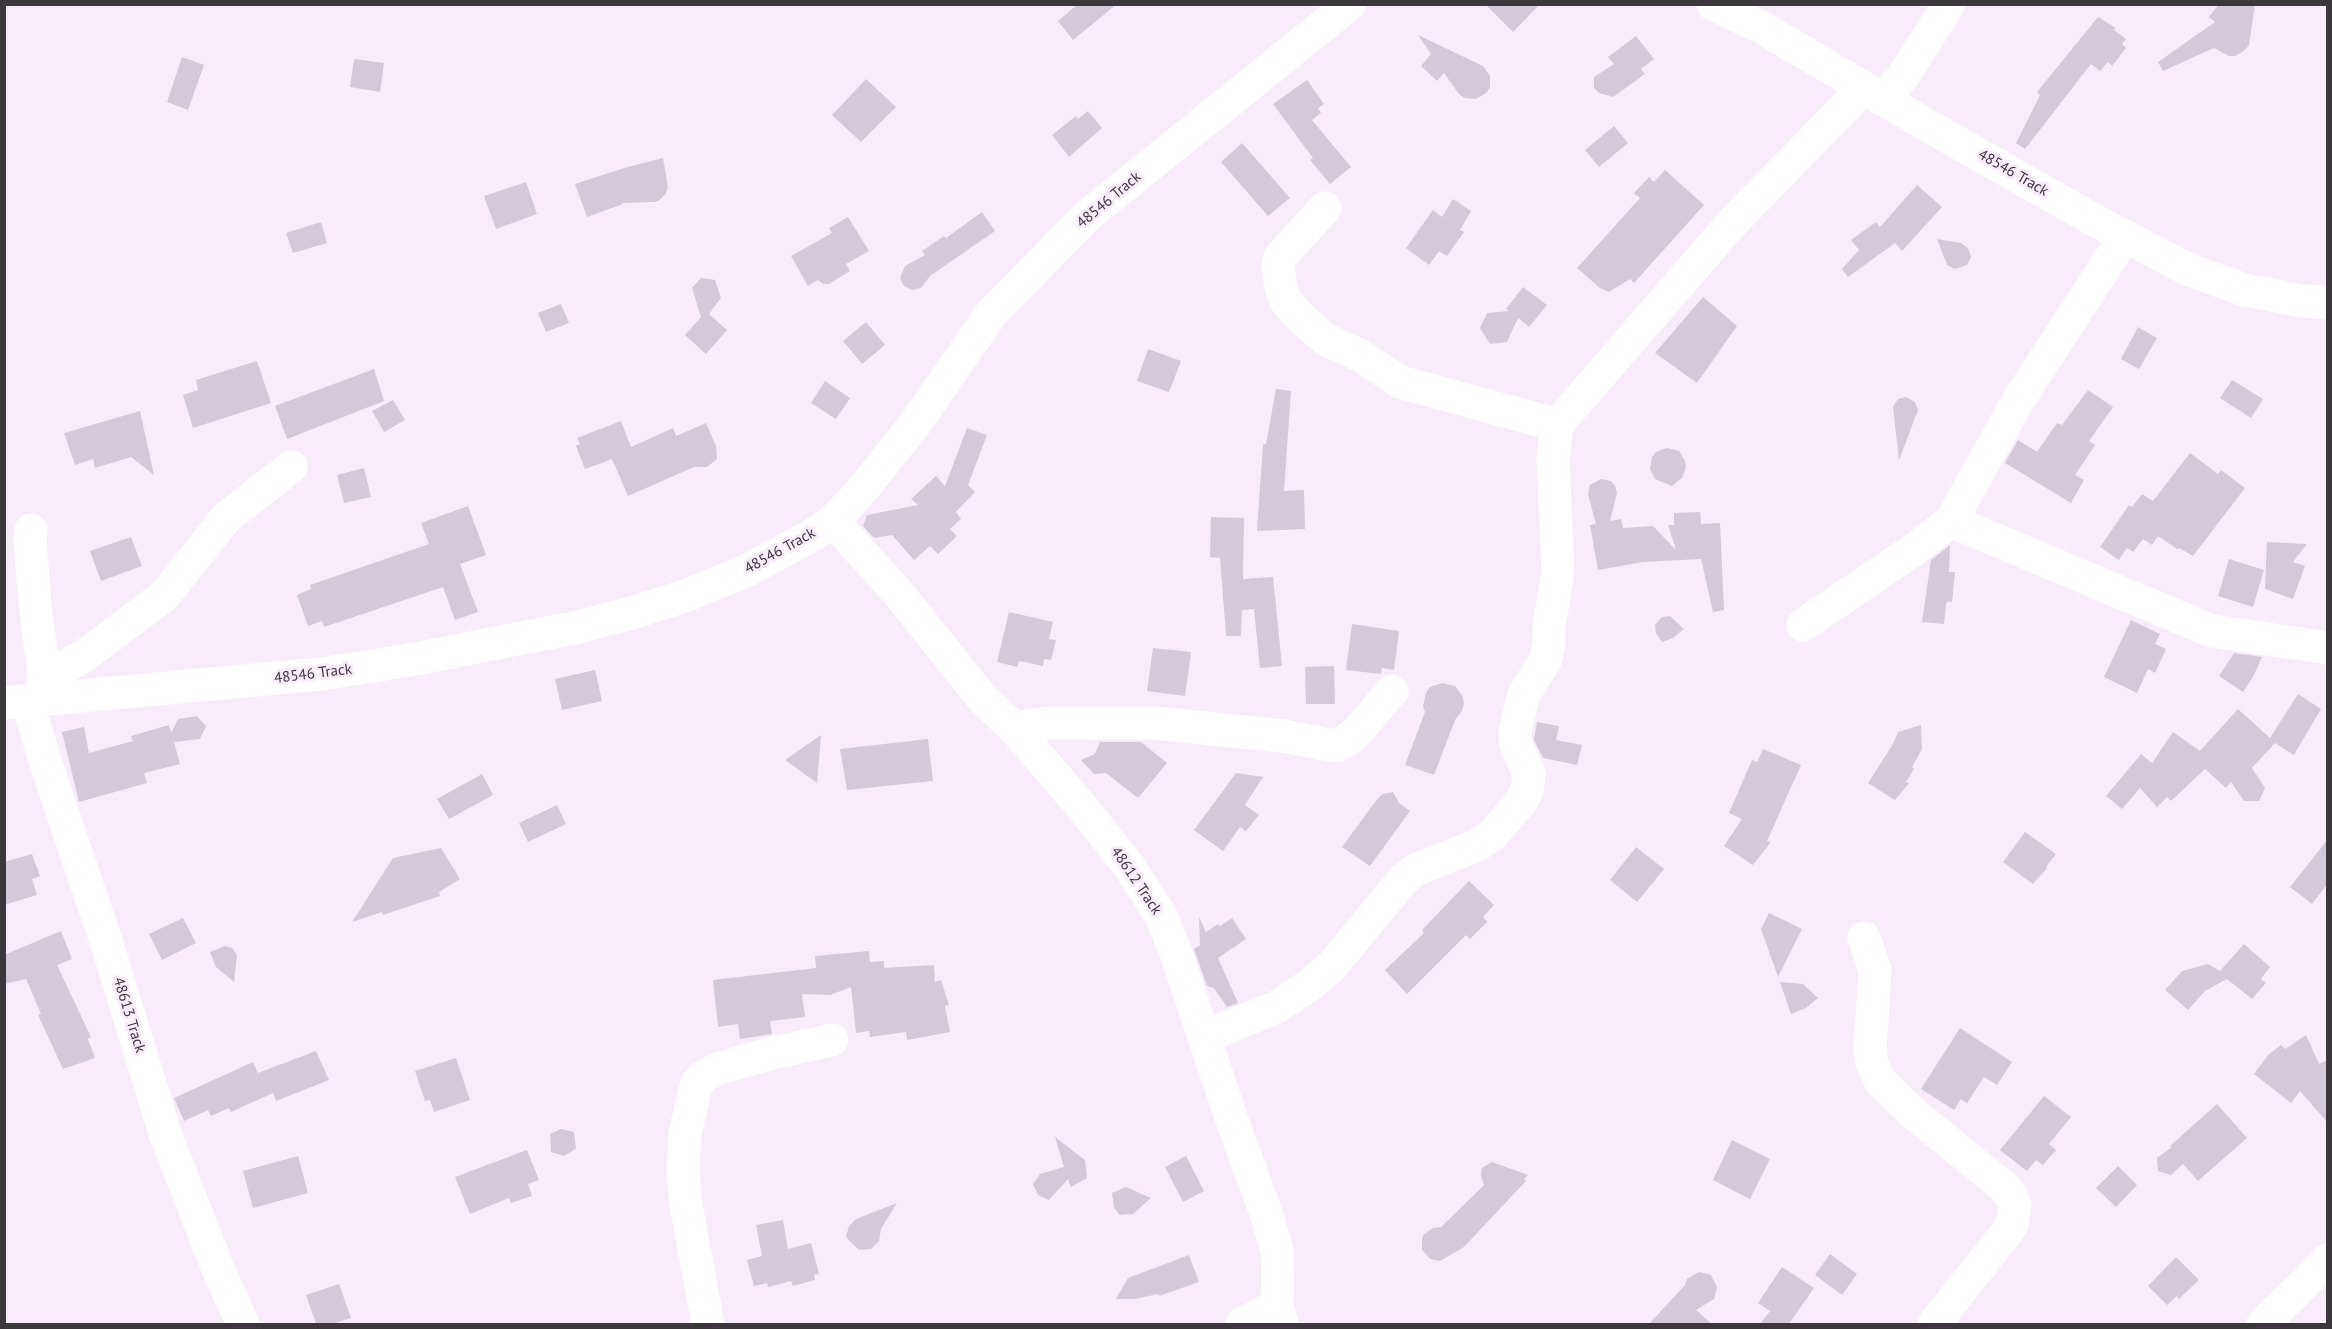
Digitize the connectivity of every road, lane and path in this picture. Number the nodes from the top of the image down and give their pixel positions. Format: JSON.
{"nodes":[{"id":1,"x":1350,"y":4,"type":"edge"},
{"id":2,"x":1713,"y":4,"type":"edge"},
{"id":3,"x":1949,"y":4,"type":"edge"},
{"id":4,"x":1873,"y":94,"type":"junction"},
{"id":5,"x":1325,"y":208,"type":"dead end"},
{"id":6,"x":2125,"y":236,"type":"junction"},
{"id":7,"x":2328,"y":303,"type":"edge"},
{"id":8,"x":1557,"y":425,"type":"junction"},
{"id":9,"x":291,"y":467,"type":"dead end"},
{"id":10,"x":833,"y":521,"type":"junction"},
{"id":11,"x":1951,"y":521,"type":"junction"},
{"id":12,"x":31,"y":530,"type":"dead end"},
{"id":13,"x":1803,"y":625,"type":"dead end"},
{"id":14,"x":2328,"y":648,"type":"edge"},
{"id":15,"x":1392,"y":692,"type":"dead end"},
{"id":16,"x":31,"y":696,"type":"edge"},
{"id":17,"x":1014,"y":728,"type":"junction"},
{"id":18,"x":1864,"y":938,"type":"dead end"},
{"id":19,"x":1204,"y":1037,"type":"junction"},
{"id":20,"x":832,"y":1040,"type":"dead end"},
{"id":21,"x":2328,"y":1260,"type":"edge"},
{"id":22,"x":1279,"y":1315,"type":"edge"},
{"id":23,"x":243,"y":1324,"type":"edge"},
{"id":24,"x":708,"y":1324,"type":"edge"},
{"id":25,"x":1242,"y":1324,"type":"edge"},
{"id":26,"x":1934,"y":1324,"type":"edge"},
{"id":27,"x":2262,"y":1324,"type":"edge"}],
"edges":[{"from":1,"to":10,"type":"street","name":"48546 Track"},
{"from":2,"to":4,"type":"street","name":"48546 Track"},
{"from":3,"to":4,"type":"street"},
{"from":4,"to":6,"type":"street","name":"48546 Track"},
{"from":4,"to":8,"type":"street"},
{"from":5,"to":8,"type":"street"},
{"from":6,"to":7,"type":"street","name":"48546 Track"},
{"from":6,"to":11,"type":"street"},
{"from":8,"to":19,"type":"street"},
{"from":9,"to":16,"type":"street"},
{"from":10,"to":16,"type":"street","name":"48546 Track"},
{"from":10,"to":17,"type":"street","name":"48612 Track"},
{"from":11,"to":13,"type":"street"},
{"from":11,"to":14,"type":"street"},
{"from":12,"to":16,"type":"street","name":"48613 Track"},
{"from":15,"to":17,"type":"street"},
{"from":16,"to":23,"type":"street","name":"48613 Track"},
{"from":17,"to":19,"type":"street","name":"48612 Track"},
{"from":18,"to":26,"type":"street"},
{"from":19,"to":22,"type":"street","name":"48612 Track"},
{"from":20,"to":24,"type":"street"},
{"from":21,"to":27,"type":"street"},
{"from":22,"to":25,"type":"street"}]}
